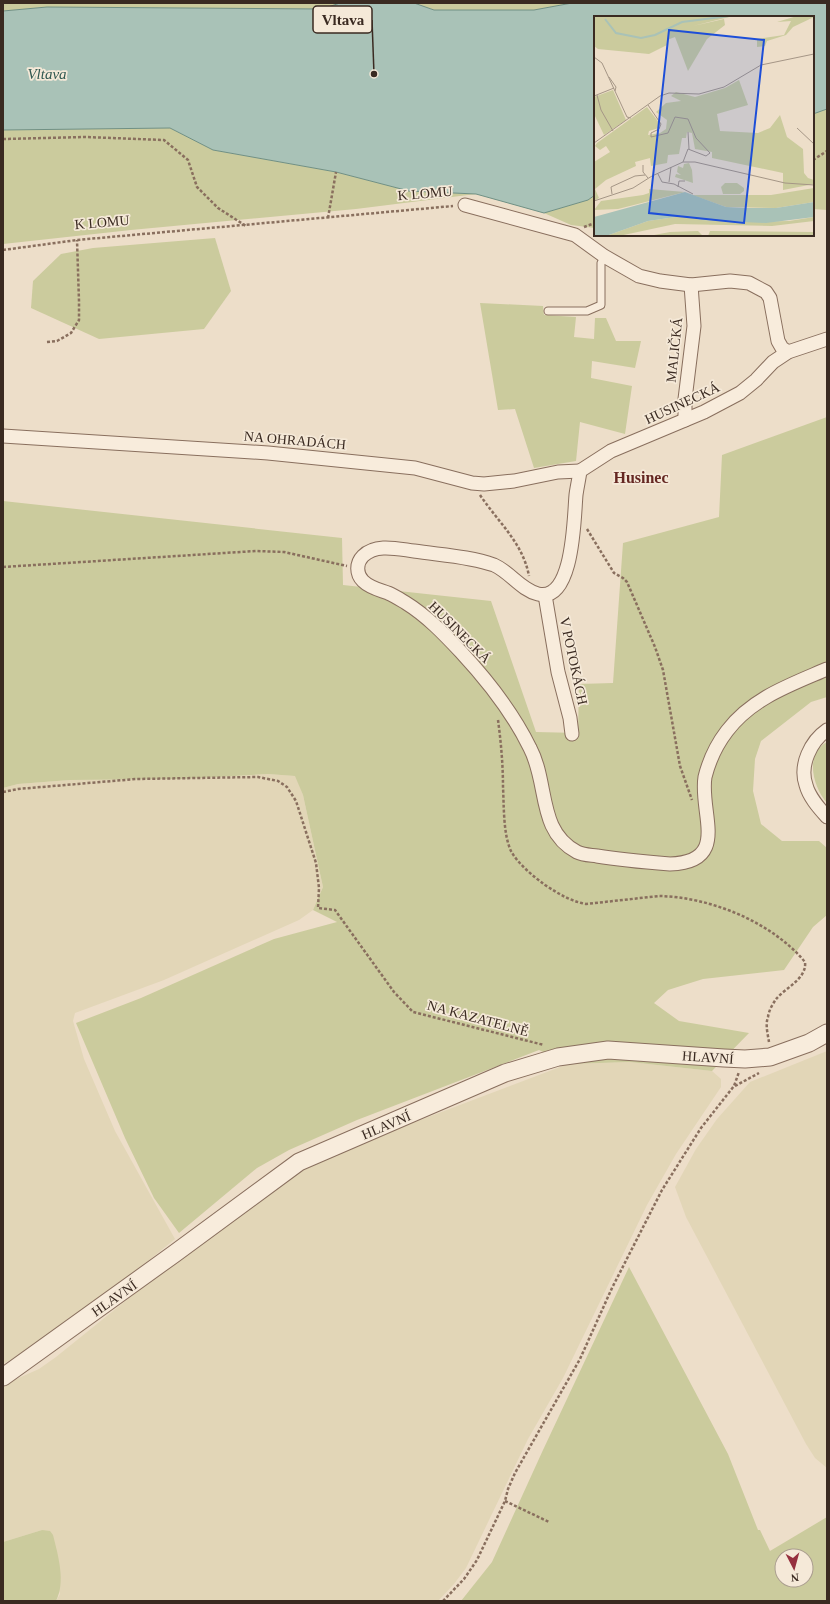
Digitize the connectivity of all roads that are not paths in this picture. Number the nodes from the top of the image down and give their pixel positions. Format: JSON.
{"nodes":[{"id":1,"x":465,"y":205,"type":"road end"},
{"id":2,"x":606,"y":257,"type":"junction"},
{"id":3,"x":691,"y":284,"type":"junction"},
{"id":4,"x":548,"y":311,"type":"dead end"},
{"id":5,"x":827,"y":339,"type":"edge"},
{"id":6,"x":788,"y":352,"type":"junction"},
{"id":7,"x":686,"y":420,"type":"junction"},
{"id":8,"x":3,"y":436,"type":"edge"},
{"id":9,"x":580,"y":471,"type":"junction"},
{"id":10,"x":545,"y":595,"type":"junction"},
{"id":11,"x":827,"y":669,"type":"edge"},
{"id":12,"x":827,"y":730,"type":"edge"},
{"id":13,"x":572,"y":734,"type":"dead end"},
{"id":14,"x":827,"y":817,"type":"edge"},
{"id":15,"x":827,"y":1034,"type":"edge"},
{"id":16,"x":3,"y":1377,"type":"edge"}],
"edges":[{"from":1,"to":2,"type":"street","name":"K LOMU"},
{"from":2,"to":3,"type":"street","name":"K LOMU"},
{"from":2,"to":4,"type":"lane"},
{"from":3,"to":6,"type":"street","name":"K LOMU"},
{"from":3,"to":7,"type":"street","name":"MALIČKÁ"},
{"from":5,"to":6,"type":"street","name":"HUSINECKÁ"},
{"from":6,"to":7,"type":"street","name":"HUSINECKÁ"},
{"from":7,"to":9,"type":"street","name":"HUSINECKÁ"},
{"from":8,"to":9,"type":"street","name":"NA OHRADÁCH"},
{"from":9,"to":10,"type":"street"},
{"from":10,"to":11,"type":"street","name":"HUSINECKÁ"},
{"from":10,"to":13,"type":"street","name":"V POTOKÁCH"},
{"from":12,"to":14,"type":"street"},
{"from":15,"to":16,"type":"street","name":"HLAVNÍ"}]}
